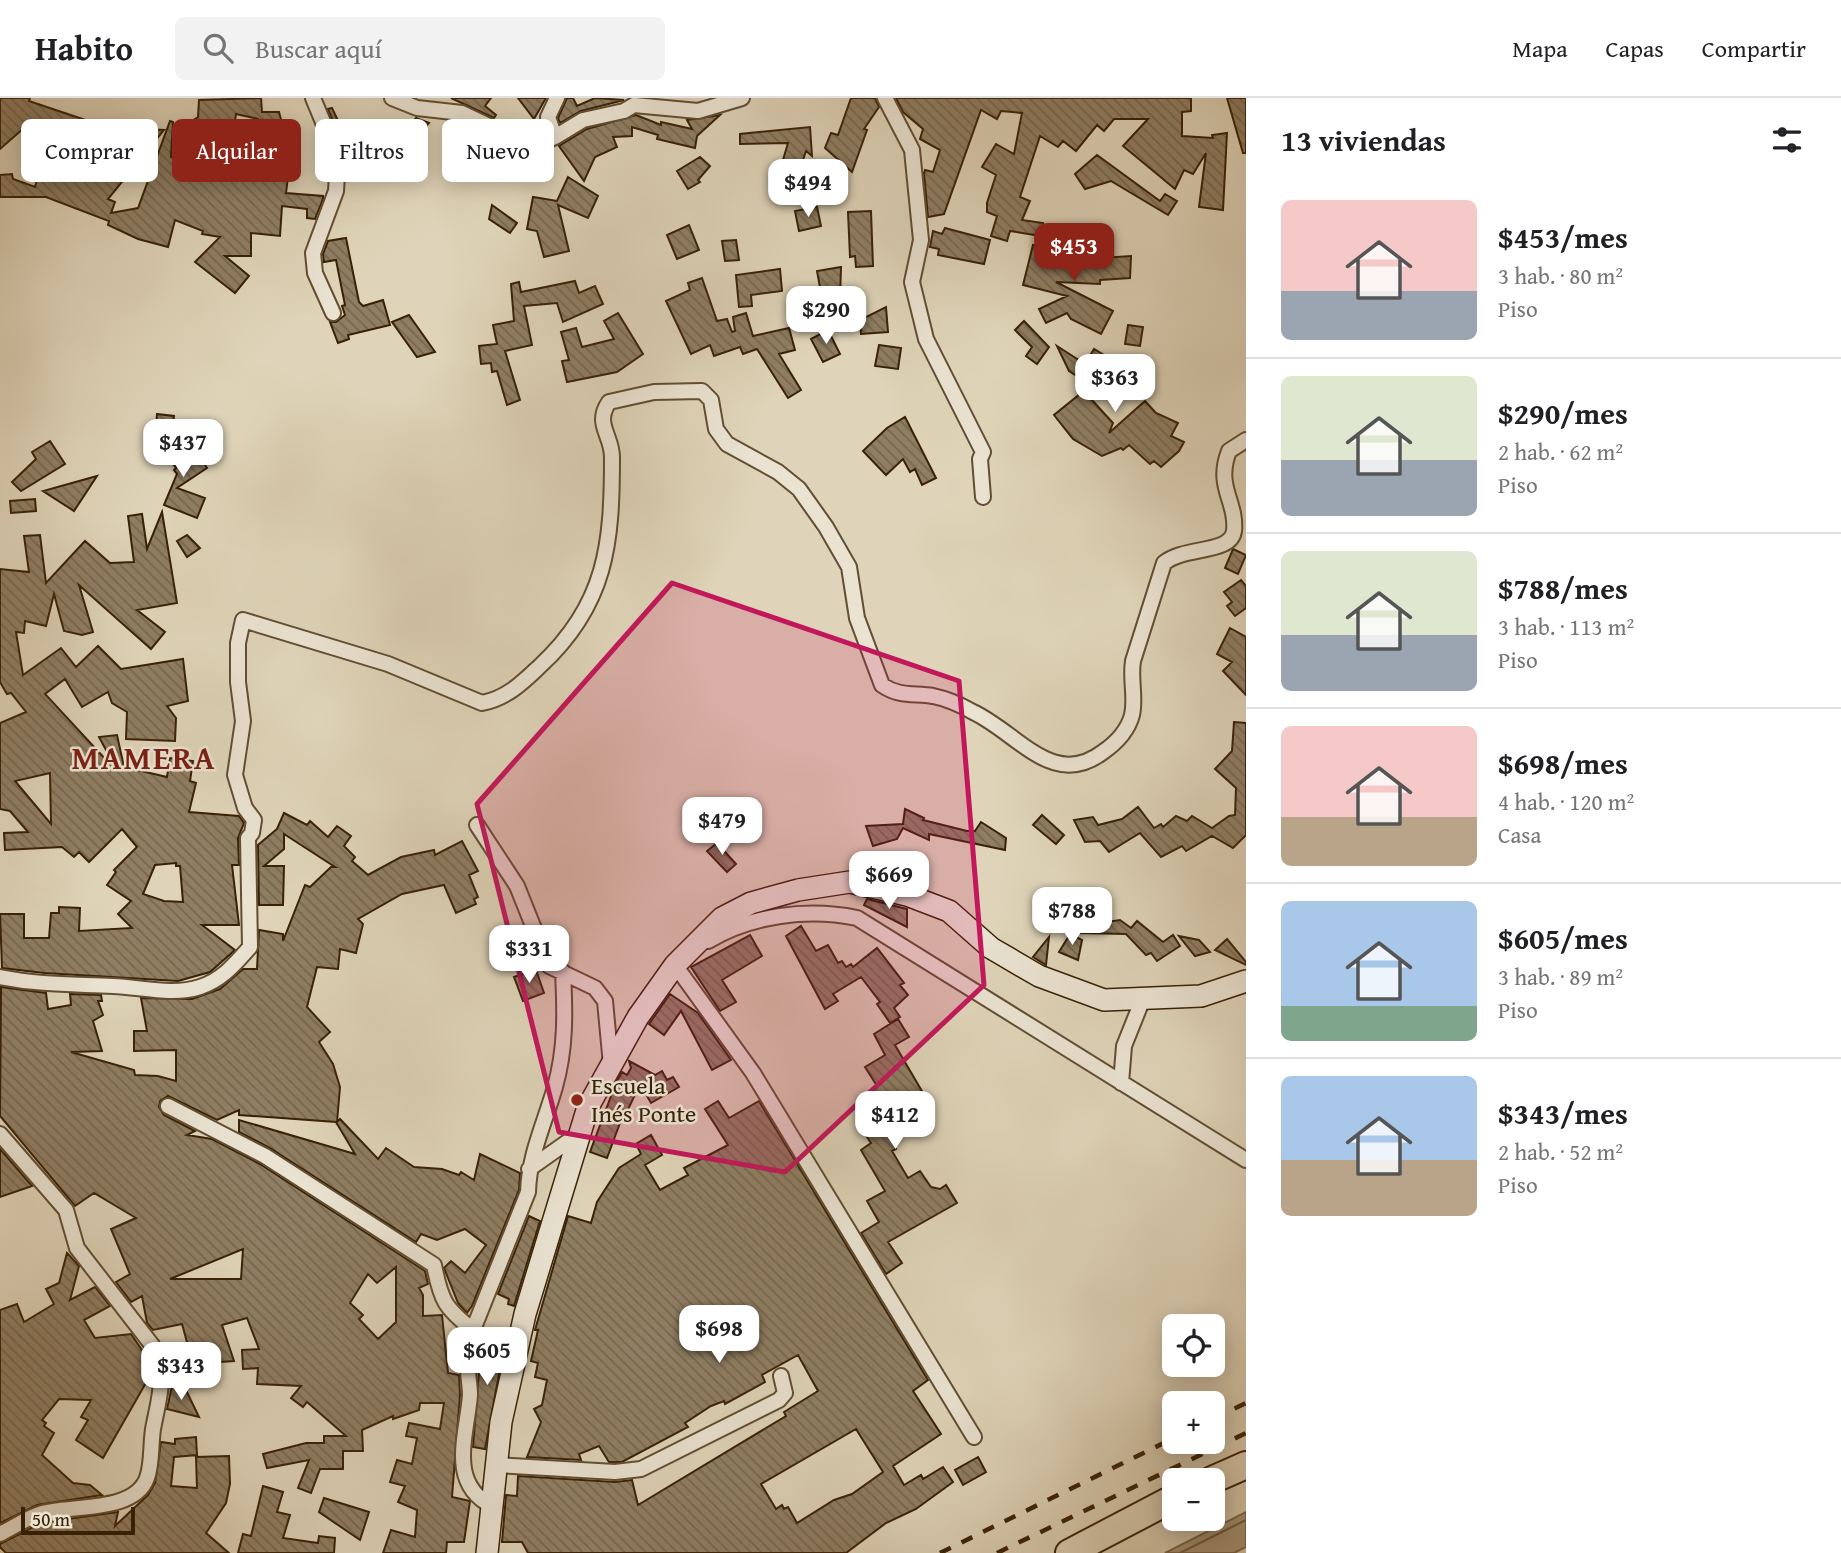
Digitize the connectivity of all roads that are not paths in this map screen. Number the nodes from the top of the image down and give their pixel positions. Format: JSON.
{"nodes":[{"id":1,"x":313,"y":98,"type":"edge"},
{"id":2,"x":393,"y":98,"type":"edge"},
{"id":3,"x":557,"y":98,"type":"edge"},
{"id":4,"x":743,"y":98,"type":"edge"},
{"id":5,"x":886,"y":98,"type":"edge"},
{"id":6,"x":555,"y":137,"type":"junction"},
{"id":7,"x":333,"y":313,"type":"dead end"},
{"id":8,"x":1246,"y":440,"type":"edge"},
{"id":9,"x":983,"y":497,"type":"dead end"},
{"id":10,"x":477,"y":825,"type":"dead end"},
{"id":11,"x":692,"y":951,"type":"junction"},
{"id":12,"x":675,"y":965,"type":"junction"},
{"id":13,"x":563,"y":972,"type":"junction"},
{"id":14,"x":0,"y":977,"type":"edge"},
{"id":15,"x":1246,"y":981,"type":"edge"},
{"id":16,"x":1142,"y":1001,"type":"junction"},
{"id":17,"x":611,"y":1065,"type":"junction"},
{"id":18,"x":1121,"y":1083,"type":"junction"},
{"id":19,"x":168,"y":1106,"type":"dead end"},
{"id":20,"x":580,"y":1133,"type":"junction"},
{"id":21,"x":0,"y":1134,"type":"edge"},
{"id":22,"x":1246,"y":1160,"type":"edge"},
{"id":23,"x":528,"y":1169,"type":"junction"},
{"id":24,"x":473,"y":1330,"type":"junction"},
{"id":25,"x":780,"y":1376,"type":"dead end"},
{"id":26,"x":974,"y":1437,"type":"dead end"},
{"id":27,"x":496,"y":1465,"type":"junction"},
{"id":28,"x":1246,"y":1465,"type":"edge"},
{"id":29,"x":1225,"y":1474,"type":"edge"},
{"id":30,"x":1162,"y":1504,"type":"edge"},
{"id":31,"x":492,"y":1506,"type":"junction"},
{"id":32,"x":0,"y":1534,"type":"edge"},
{"id":33,"x":488,"y":1553,"type":"edge"},
{"id":34,"x":1069,"y":1553,"type":"edge"}],
"edges":[{"from":1,"to":7,"type":"street"},
{"from":2,"to":6,"type":"street"},
{"from":3,"to":6,"type":"street"},
{"from":4,"to":6,"type":"street"},
{"from":5,"to":9,"type":"street"},
{"from":8,"to":14,"type":"street"},
{"from":10,"to":13,"type":"street"},
{"from":11,"to":12,"type":"street"},
{"from":11,"to":16,"type":"street"},
{"from":11,"to":18,"type":"street"},
{"from":12,"to":17,"type":"street"},
{"from":12,"to":26,"type":"street"},
{"from":13,"to":17,"type":"street"},
{"from":13,"to":23,"type":"street"},
{"from":15,"to":16,"type":"street"},
{"from":16,"to":18,"type":"street"},
{"from":17,"to":20,"type":"street"},
{"from":18,"to":22,"type":"street"},
{"from":19,"to":24,"type":"street"},
{"from":20,"to":23,"type":"street"},
{"from":20,"to":27,"type":"street"},
{"from":21,"to":32,"type":"street"},
{"from":23,"to":24,"type":"street"},
{"from":24,"to":31,"type":"street"},
{"from":25,"to":27,"type":"street"},
{"from":27,"to":31,"type":"street"},
{"from":28,"to":29,"type":"highway"},
{"from":30,"to":34,"type":"highway"},
{"from":31,"to":33,"type":"street"}]}
